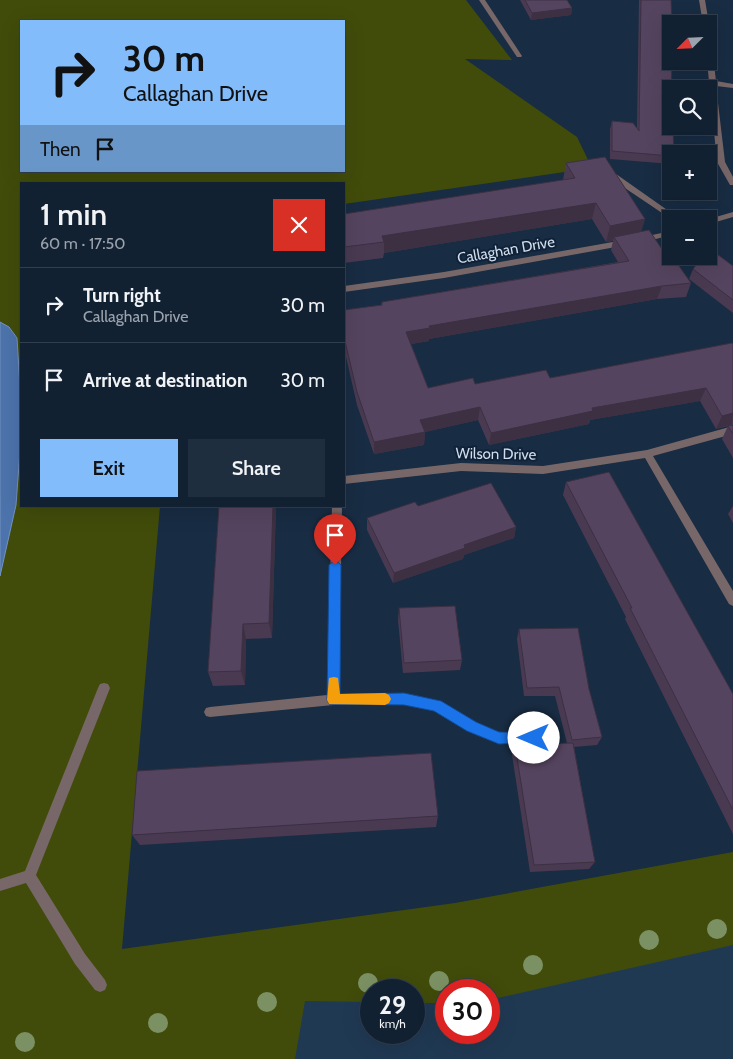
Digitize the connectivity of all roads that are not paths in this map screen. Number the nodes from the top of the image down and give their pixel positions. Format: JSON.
{"nodes":[{"id":1,"x":482,"y":0,"type":"edge"},
{"id":2,"x":702,"y":0,"type":"edge"},
{"id":3,"x":704,"y":15,"type":"edge"},
{"id":4,"x":518,"y":56,"type":"dead end"},
{"id":5,"x":717,"y":84,"type":"edge"},
{"id":6,"x":733,"y":86,"type":"edge"},
{"id":7,"x":717,"y":123,"type":"edge"},
{"id":8,"x":614,"y":176,"type":"edge"},
{"id":9,"x":733,"y":183,"type":"edge"},
{"id":10,"x":663,"y":210,"type":"edge"},
{"id":11,"x":733,"y":214,"type":"edge"},
{"id":12,"x":717,"y":219,"type":"edge"},
{"id":13,"x":662,"y":235,"type":"edge"},
{"id":14,"x":345,"y":288,"type":"edge"},
{"id":15,"x":733,"y":430,"type":"edge"},
{"id":16,"x":647,"y":454,"type":"junction"},
{"id":17,"x":345,"y":480,"type":"edge"},
{"id":18,"x":337,"y":507,"type":"edge"},
{"id":19,"x":733,"y":601,"type":"edge"},
{"id":20,"x":104,"y":688,"type":"dead end"},
{"id":21,"x":334,"y":700,"type":"junction"},
{"id":22,"x":210,"y":712,"type":"dead end"},
{"id":23,"x":552,"y":738,"type":"dead end"},
{"id":24,"x":29,"y":876,"type":"junction"},
{"id":25,"x":0,"y":886,"type":"edge"},
{"id":26,"x":100,"y":985,"type":"dead end"}],
"edges":[{"from":1,"to":4,"type":"street"},
{"from":2,"to":3,"type":"street"},
{"from":5,"to":6,"type":"street"},
{"from":7,"to":9,"type":"street"},
{"from":8,"to":10,"type":"street"},
{"from":11,"to":12,"type":"street"},
{"from":13,"to":14,"type":"street","name":"Callaghan Drive"},
{"from":15,"to":16,"type":"street","name":"Wilson Drive"},
{"from":16,"to":17,"type":"street","name":"Wilson Drive"},
{"from":16,"to":19,"type":"street"},
{"from":18,"to":21,"type":"street"},
{"from":20,"to":24,"type":"street"},
{"from":21,"to":22,"type":"street"},
{"from":21,"to":23,"type":"street"},
{"from":24,"to":25,"type":"street"},
{"from":24,"to":26,"type":"street"}]}
